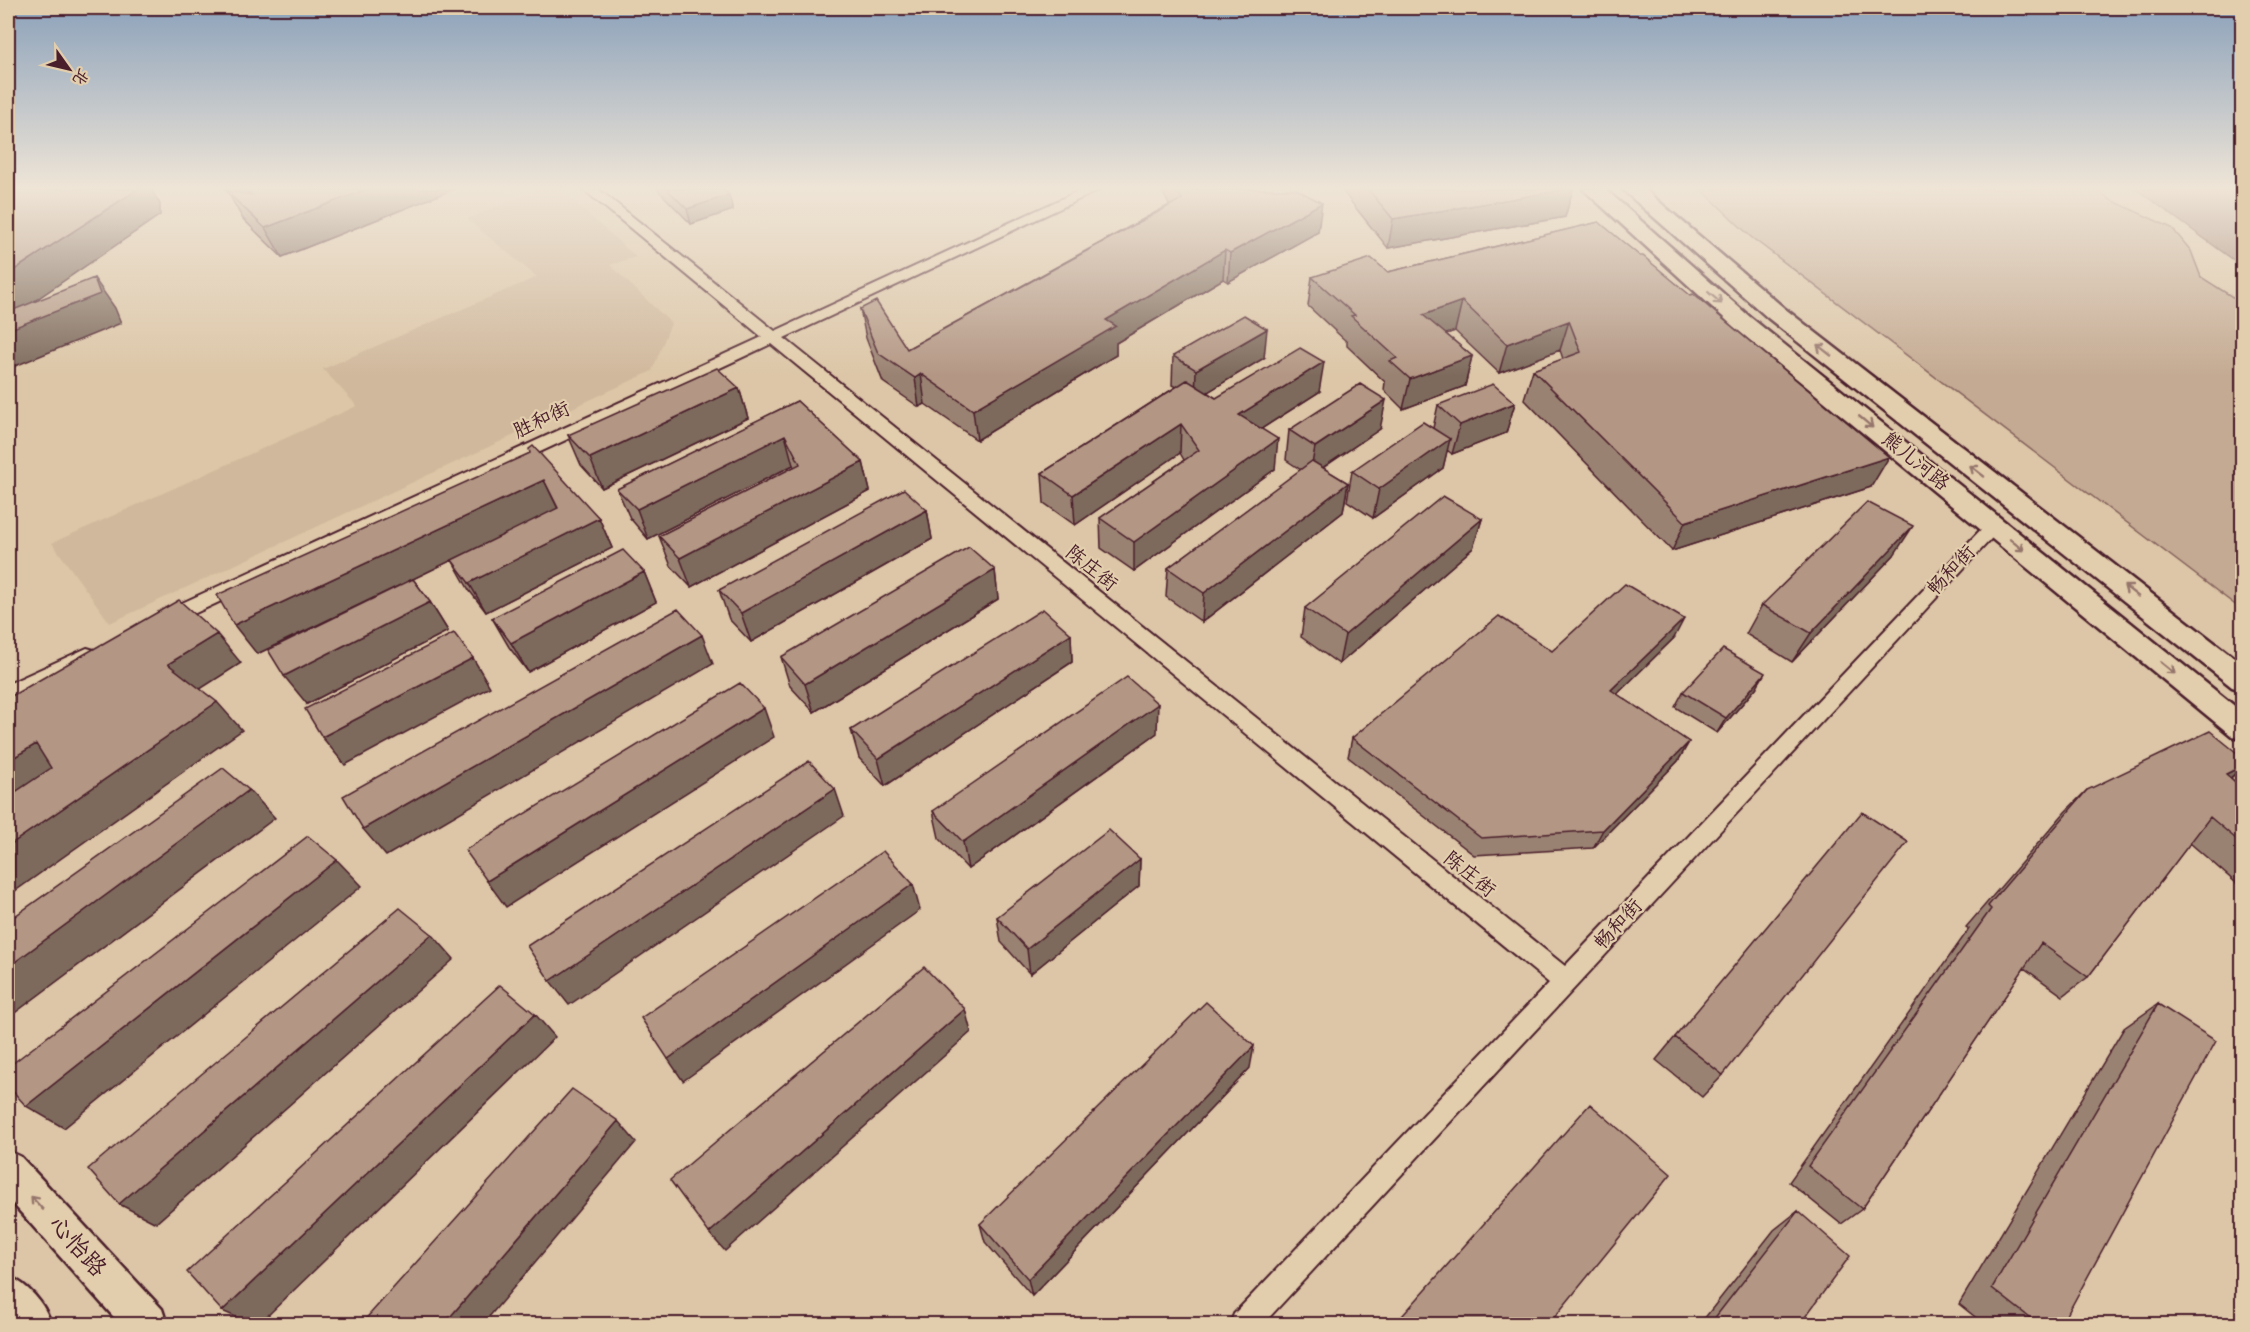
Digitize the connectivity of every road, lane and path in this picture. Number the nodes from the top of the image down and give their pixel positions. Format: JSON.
{"nodes":[{"id":1,"x":666,"y":251,"type":"edge"},
{"id":2,"x":960,"y":251,"type":"edge"},
{"id":3,"x":1663,"y":251,"type":"edge"},
{"id":4,"x":1704,"y":251,"type":"edge"},
{"id":5,"x":772,"y":338,"type":"junction"},
{"id":6,"x":1994,"y":526,"type":"junction"},
{"id":7,"x":147,"y":627,"type":"edge"},
{"id":8,"x":104,"y":647,"type":"edge"},
{"id":9,"x":2242,"y":680,"type":"edge"},
{"id":10,"x":8,"y":692,"type":"edge"},
{"id":11,"x":2242,"y":728,"type":"edge"},
{"id":12,"x":1566,"y":982,"type":"junction"},
{"id":13,"x":8,"y":1170,"type":"edge"},
{"id":14,"x":8,"y":1296,"type":"edge"},
{"id":15,"x":31,"y":1324,"type":"edge"},
{"id":16,"x":147,"y":1324,"type":"edge"},
{"id":17,"x":1244,"y":1324,"type":"edge"}],
"edges":[{"from":1,"to":5,"type":"street","name":"陈庄街"},
{"from":2,"to":5,"type":"street","name":"胜和街"},
{"from":3,"to":6,"type":"street","name":"熊儿河路","one_way":true},
{"from":9,"to":4,"type":"street","name":"熊儿河路","one_way":true},
{"from":5,"to":7,"type":"street","name":"胜和街"},
{"from":5,"to":12,"type":"street","name":"陈庄街"},
{"from":6,"to":11,"type":"street","name":"熊儿河路","one_way":true},
{"from":6,"to":12,"type":"street","name":"畅和街"},
{"from":8,"to":10,"type":"street"},
{"from":12,"to":17,"type":"street","name":"畅和街"},
{"from":16,"to":13,"type":"street","name":"心怡路","one_way":true},
{"from":14,"to":15,"type":"street"}]}
